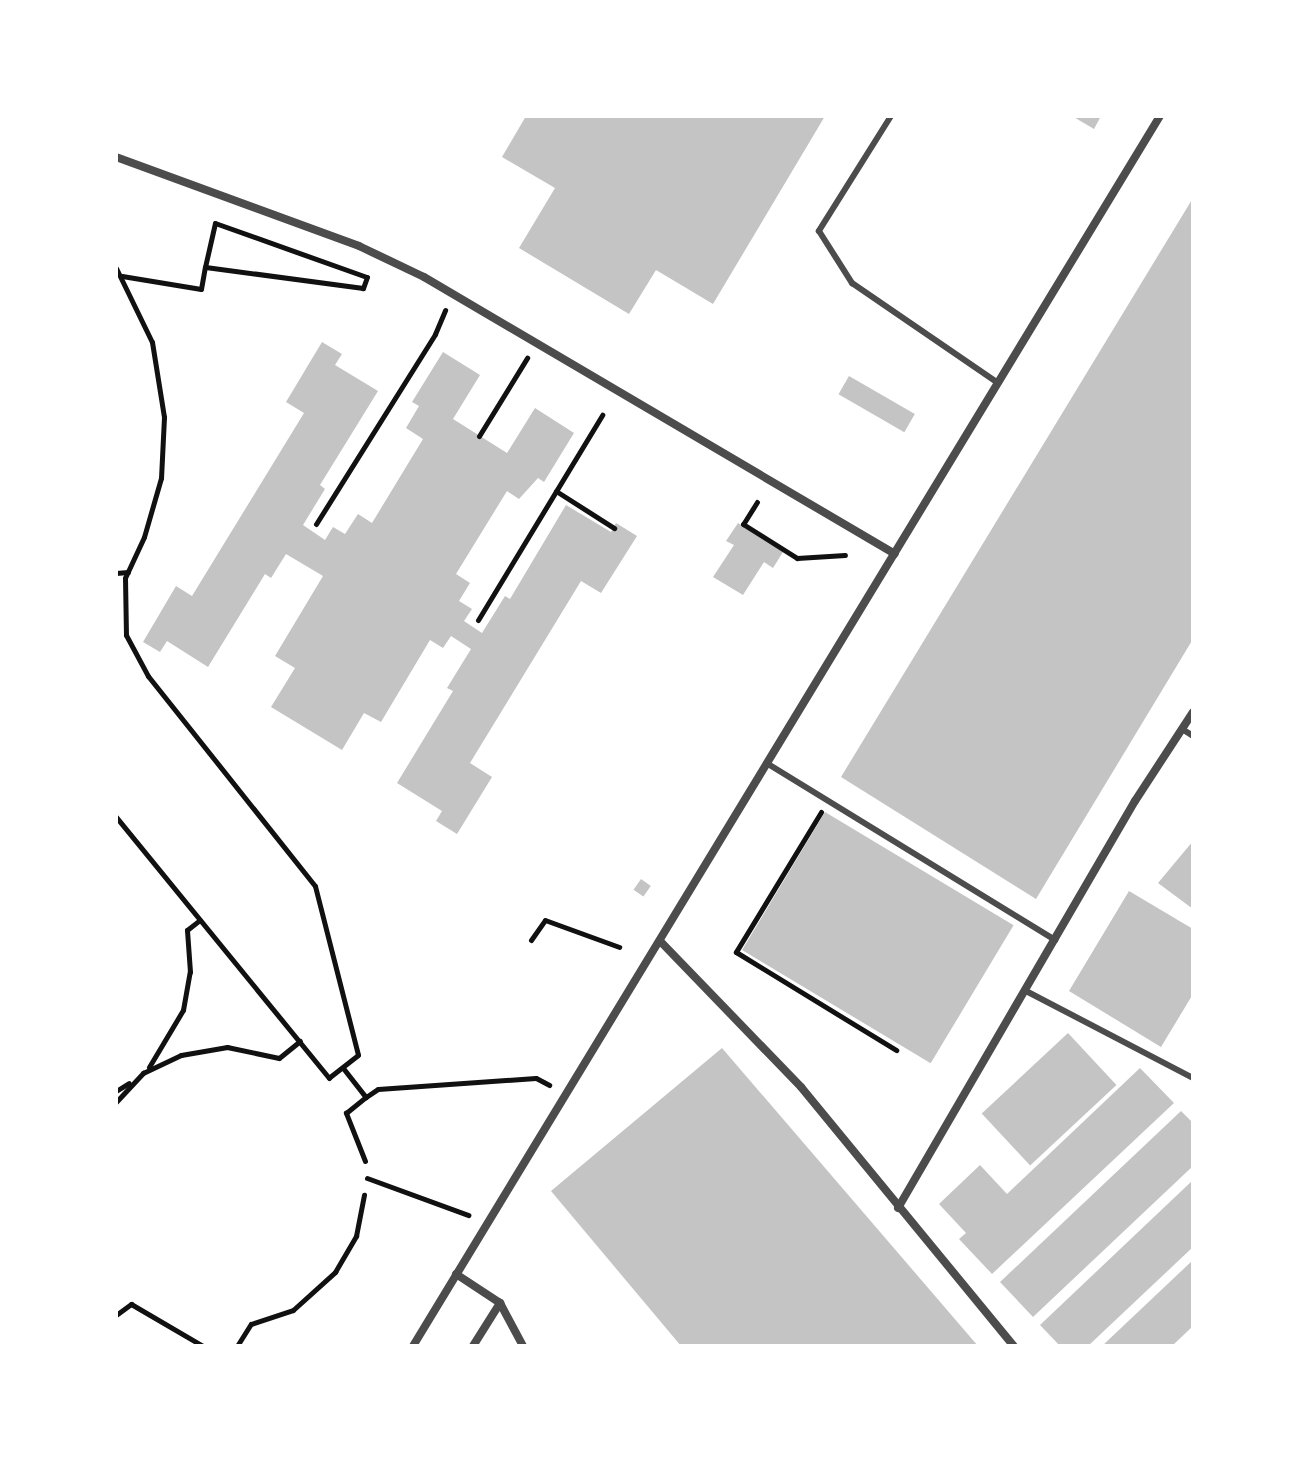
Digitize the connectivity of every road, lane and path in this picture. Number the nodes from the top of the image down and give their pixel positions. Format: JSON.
{"nodes":[{"id":1,"x":891,"y":116,"type":"edge"},
{"id":2,"x":1160,"y":116,"type":"edge"},
{"id":3,"x":116,"y":157,"type":"edge"},
{"id":4,"x":205,"y":267,"type":"junction"},
{"id":5,"x":116,"y":268,"type":"edge"},
{"id":6,"x":121,"y":276,"type":"junction"},
{"id":7,"x":445,"y":310,"type":"dead end"},
{"id":8,"x":536,"y":344,"type":"junction"},
{"id":9,"x":998,"y":383,"type":"junction"},
{"id":10,"x":602,"y":415,"type":"dead end"},
{"id":11,"x":479,"y":436,"type":"dead end"},
{"id":12,"x":556,"y":491,"type":"junction"},
{"id":13,"x":757,"y":502,"type":"dead end"},
{"id":14,"x":316,"y":524,"type":"dead end"},
{"id":15,"x":614,"y":528,"type":"dead end"},
{"id":16,"x":895,"y":554,"type":"junction"},
{"id":17,"x":845,"y":555,"type":"dead end"},
{"id":18,"x":128,"y":572,"type":"junction"},
{"id":19,"x":116,"y":573,"type":"edge"},
{"id":20,"x":478,"y":620,"type":"dead end"},
{"id":21,"x":1193,"y":712,"type":"edge"},
{"id":22,"x":1182,"y":729,"type":"junction"},
{"id":23,"x":1193,"y":736,"type":"edge"},
{"id":24,"x":768,"y":764,"type":"junction"},
{"id":25,"x":828,"y":801,"type":"junction"},
{"id":26,"x":116,"y":817,"type":"edge"},
{"id":27,"x":200,"y":920,"type":"junction"},
{"id":28,"x":531,"y":940,"type":"dead end"},
{"id":29,"x":1055,"y":940,"type":"junction"},
{"id":30,"x":661,"y":942,"type":"junction"},
{"id":31,"x":619,"y":947,"type":"dead end"},
{"id":32,"x":1026,"y":991,"type":"junction"},
{"id":33,"x":300,"y":1041,"type":"junction"},
{"id":34,"x":896,"y":1050,"type":"dead end"},
{"id":35,"x":343,"y":1068,"type":"junction"},
{"id":36,"x":143,"y":1073,"type":"junction"},
{"id":37,"x":1193,"y":1078,"type":"edge"},
{"id":38,"x":549,"y":1085,"type":"dead end"},
{"id":39,"x":116,"y":1091,"type":"edge"},
{"id":40,"x":366,"y":1097,"type":"junction"},
{"id":41,"x":116,"y":1102,"type":"edge"},
{"id":42,"x":365,"y":1161,"type":"dead end"},
{"id":43,"x":367,"y":1178,"type":"dead end"},
{"id":44,"x":364,"y":1195,"type":"dead end"},
{"id":45,"x":898,"y":1208,"type":"junction"},
{"id":46,"x":468,"y":1215,"type":"dead end"},
{"id":47,"x":456,"y":1274,"type":"junction"},
{"id":48,"x":500,"y":1303,"type":"junction"},
{"id":49,"x":116,"y":1315,"type":"edge"},
{"id":50,"x":203,"y":1346,"type":"edge"},
{"id":51,"x":237,"y":1346,"type":"edge"},
{"id":52,"x":413,"y":1346,"type":"edge"},
{"id":53,"x":473,"y":1346,"type":"edge"},
{"id":54,"x":523,"y":1346,"type":"edge"},
{"id":55,"x":1014,"y":1346,"type":"edge"}],
"edges":[{"from":1,"to":9,"type":"lane"},
{"from":2,"to":9,"type":"street"},
{"from":3,"to":8,"type":"street"},
{"from":4,"to":4,"type":"path"},
{"from":4,"to":6,"type":"path"},
{"from":5,"to":6,"type":"path"},
{"from":6,"to":18,"type":"path"},
{"from":7,"to":14,"type":"path"},
{"from":8,"to":11,"type":"path"},
{"from":8,"to":16,"type":"street"},
{"from":9,"to":16,"type":"street"},
{"from":10,"to":12,"type":"path"},
{"from":12,"to":15,"type":"path"},
{"from":12,"to":20,"type":"path"},
{"from":13,"to":17,"type":"path"},
{"from":16,"to":24,"type":"street"},
{"from":18,"to":19,"type":"path"},
{"from":18,"to":35,"type":"path"},
{"from":21,"to":22,"type":"street"},
{"from":22,"to":23,"type":"lane"},
{"from":22,"to":29,"type":"street"},
{"from":24,"to":25,"type":"lane"},
{"from":24,"to":30,"type":"street"},
{"from":25,"to":29,"type":"lane"},
{"from":25,"to":34,"type":"path"},
{"from":26,"to":27,"type":"path"},
{"from":27,"to":33,"type":"path"},
{"from":27,"to":36,"type":"path"},
{"from":28,"to":31,"type":"path"},
{"from":29,"to":32,"type":"street"},
{"from":30,"to":45,"type":"street"},
{"from":30,"to":47,"type":"street"},
{"from":32,"to":37,"type":"lane"},
{"from":32,"to":45,"type":"street"},
{"from":33,"to":35,"type":"path"},
{"from":33,"to":36,"type":"path"},
{"from":35,"to":40,"type":"path"},
{"from":36,"to":39,"type":"path"},
{"from":36,"to":41,"type":"path"},
{"from":38,"to":40,"type":"path"},
{"from":40,"to":42,"type":"path"},
{"from":43,"to":46,"type":"path"},
{"from":44,"to":51,"type":"path"},
{"from":45,"to":55,"type":"street"},
{"from":47,"to":48,"type":"street"},
{"from":47,"to":52,"type":"street"},
{"from":48,"to":53,"type":"street"},
{"from":48,"to":54,"type":"street"},
{"from":49,"to":50,"type":"path"}]}
